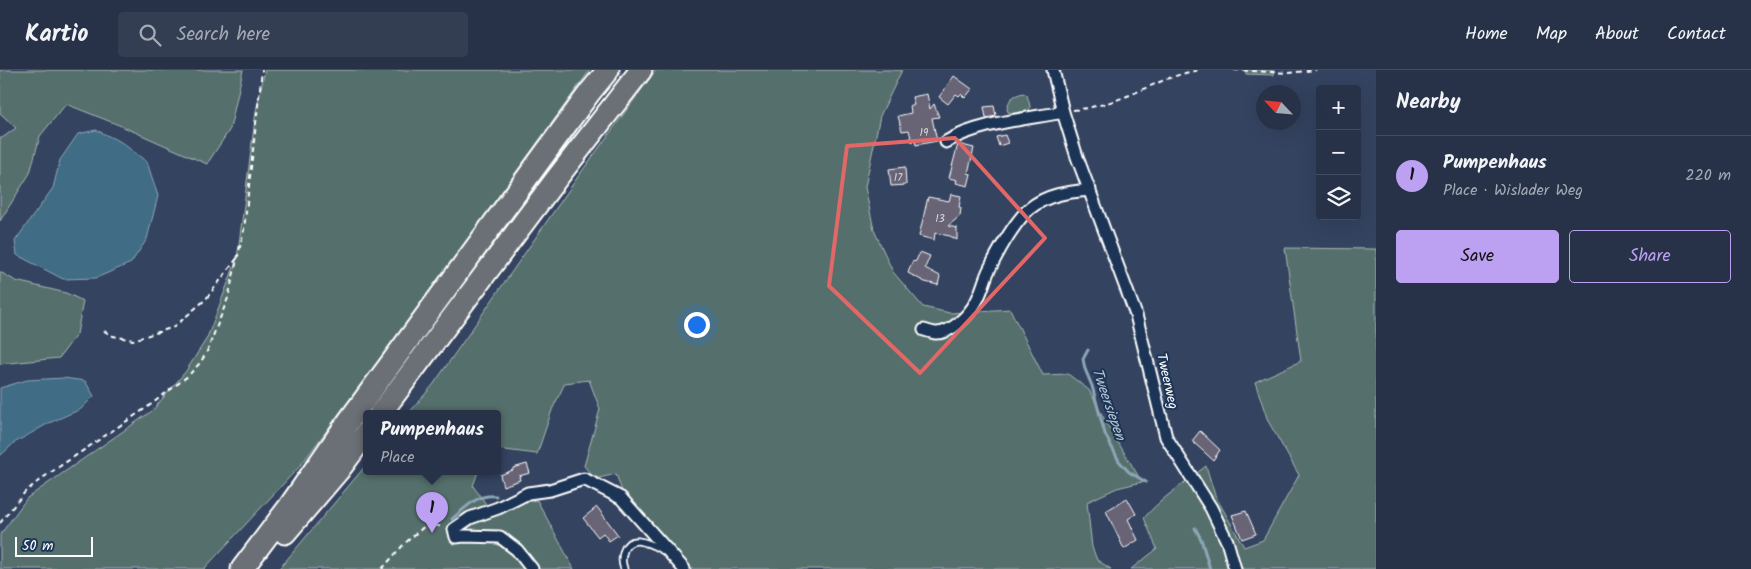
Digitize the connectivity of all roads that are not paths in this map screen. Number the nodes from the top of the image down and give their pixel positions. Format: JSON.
{"nodes":[{"id":1,"x":604,"y":70,"type":"edge"},
{"id":2,"x":608,"y":70,"type":"edge"},
{"id":3,"x":641,"y":70,"type":"edge"},
{"id":4,"x":1053,"y":70,"type":"edge"},
{"id":5,"x":590,"y":92,"type":"junction"},
{"id":6,"x":1064,"y":112,"type":"junction"},
{"id":7,"x":946,"y":142,"type":"dead end"},
{"id":8,"x":1090,"y":190,"type":"junction"},
{"id":9,"x":924,"y":330,"type":"dead end"},
{"id":10,"x":383,"y":410,"type":"edge"},
{"id":11,"x":363,"y":437,"type":"edge"},
{"id":12,"x":669,"y":552,"type":"junction"},
{"id":13,"x":242,"y":569,"type":"edge"},
{"id":14,"x":254,"y":569,"type":"edge"},
{"id":15,"x":532,"y":569,"type":"edge"},
{"id":16,"x":624,"y":569,"type":"edge"},
{"id":17,"x":684,"y":569,"type":"edge"},
{"id":18,"x":1235,"y":569,"type":"edge"}],
"edges":[{"from":1,"to":5,"type":"lane"},
{"from":2,"to":5,"type":"highway"},
{"from":3,"to":10,"type":"highway"},
{"from":4,"to":6,"type":"street","name":"Tweerweg"},
{"from":5,"to":13,"type":"highway"},
{"from":6,"to":7,"type":"street"},
{"from":6,"to":8,"type":"street","name":"Tweerweg"},
{"from":8,"to":9,"type":"street"},
{"from":8,"to":18,"type":"street","name":"Tweerweg"},
{"from":11,"to":14,"type":"highway"},
{"from":12,"to":15,"type":"street"},
{"from":12,"to":16,"type":"lane"},
{"from":12,"to":17,"type":"street"}]}
